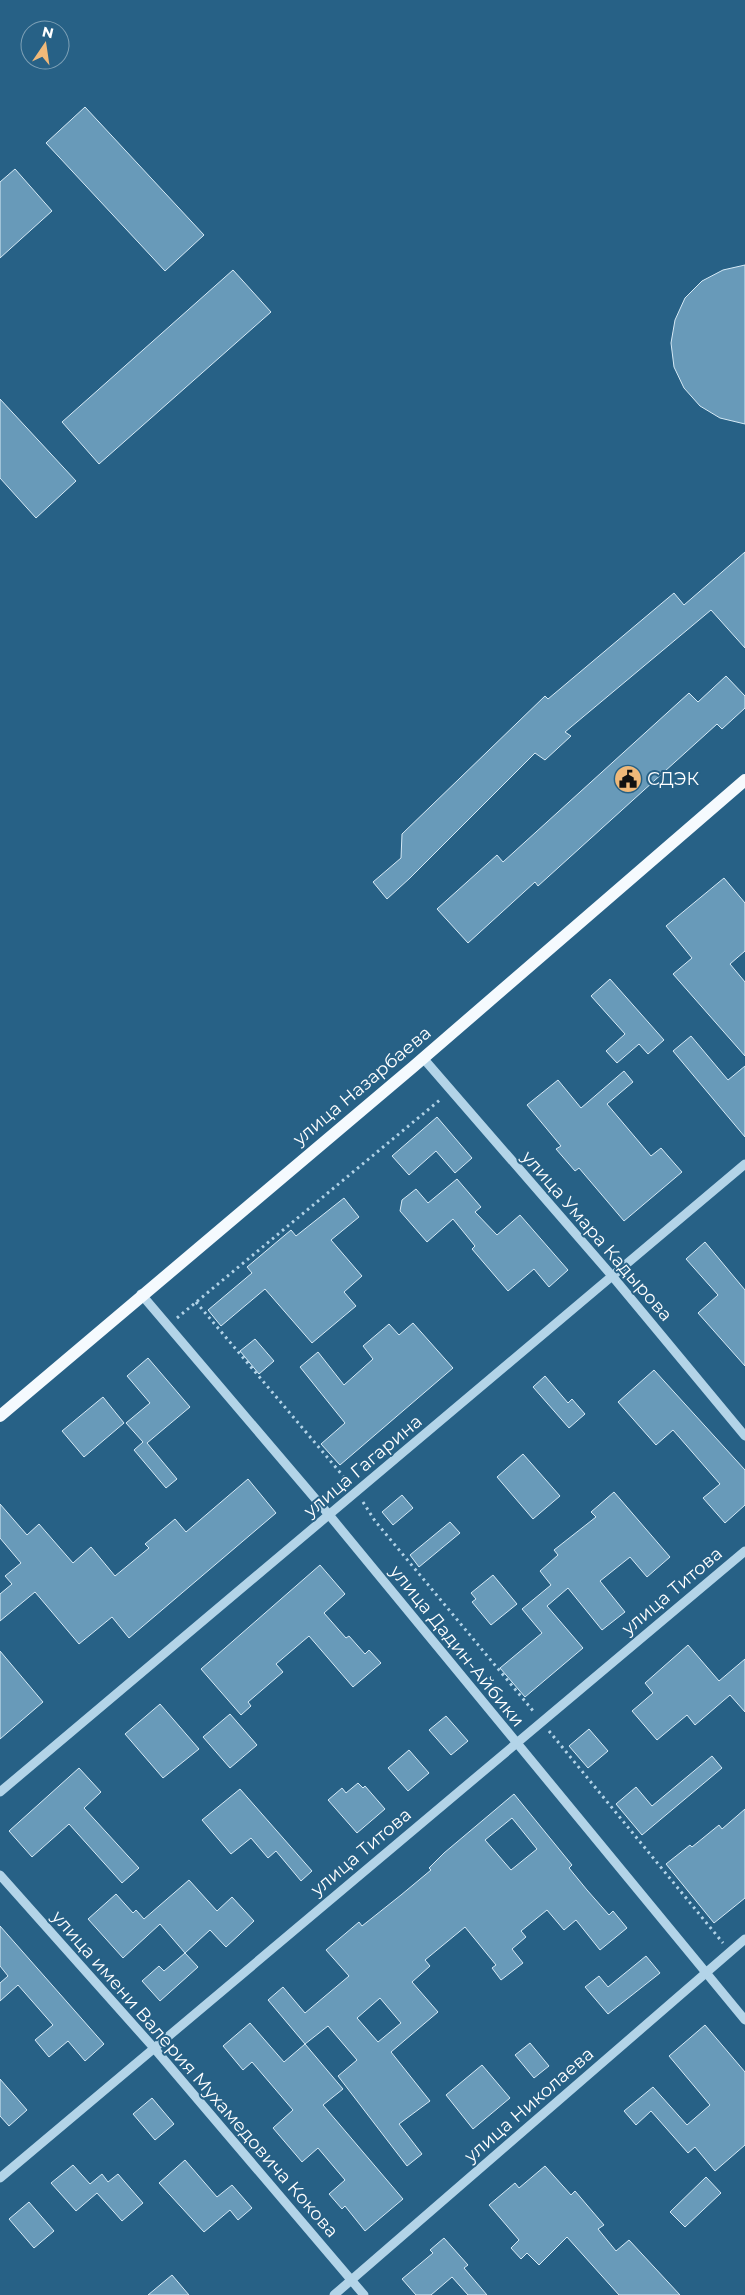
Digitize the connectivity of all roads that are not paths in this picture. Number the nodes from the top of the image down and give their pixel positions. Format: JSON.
{"nodes":[{"id":1,"x":745,"y":780,"type":"edge"},
{"id":2,"x":423,"y":1058,"type":"junction"},
{"id":3,"x":745,"y":1164,"type":"edge"},
{"id":4,"x":613,"y":1277,"type":"junction"},
{"id":5,"x":142,"y":1294,"type":"junction"},
{"id":6,"x":0,"y":1416,"type":"edge"},
{"id":7,"x":745,"y":1436,"type":"edge"},
{"id":8,"x":330,"y":1516,"type":"junction"},
{"id":9,"x":745,"y":1551,"type":"edge"},
{"id":10,"x":516,"y":1742,"type":"junction"},
{"id":11,"x":0,"y":1792,"type":"edge"},
{"id":12,"x":0,"y":1876,"type":"edge"},
{"id":13,"x":745,"y":1939,"type":"edge"},
{"id":14,"x":705,"y":1973,"type":"junction"},
{"id":15,"x":745,"y":2020,"type":"edge"},
{"id":16,"x":154,"y":2048,"type":"junction"},
{"id":17,"x":0,"y":2178,"type":"edge"},
{"id":18,"x":351,"y":2280,"type":"junction"},
{"id":19,"x":334,"y":2295,"type":"edge"},
{"id":20,"x":364,"y":2295,"type":"edge"}],
"edges":[{"from":1,"to":2,"type":"main road","name":"улица Назарбаева"},
{"from":2,"to":4,"type":"street","name":"улица Умара Кадырова"},
{"from":2,"to":5,"type":"main road","name":"улица Назарбаева"},
{"from":3,"to":4,"type":"street","name":"улица Гагарина"},
{"from":4,"to":7,"type":"street","name":"улица Умара Кадырова"},
{"from":4,"to":8,"type":"street","name":"улица Гагарина"},
{"from":5,"to":6,"type":"main road","name":"улица Назарбаева"},
{"from":5,"to":8,"type":"street","name":"улица Дадин-Айбики"},
{"from":8,"to":10,"type":"street","name":"улица Дадин-Айбики"},
{"from":8,"to":11,"type":"street","name":"улица Гагарина"},
{"from":9,"to":10,"type":"street","name":"улица Титова"},
{"from":10,"to":14,"type":"street","name":"улица Дадин-Айбики"},
{"from":10,"to":16,"type":"street","name":"улица Титова"},
{"from":12,"to":16,"type":"street","name":"улица имени Валерия Мухамедовича Кокова"},
{"from":13,"to":14,"type":"street","name":"улица Николаева"},
{"from":14,"to":15,"type":"street","name":"улица Дадин-Айбики"},
{"from":14,"to":18,"type":"street","name":"улица Николаева"},
{"from":16,"to":17,"type":"street","name":"улица Титова"},
{"from":16,"to":18,"type":"street","name":"улица имени Валерия Мухамедовича Кокова"},
{"from":18,"to":19,"type":"street","name":"улица Николаева"},
{"from":18,"to":20,"type":"street","name":"улица имени Валерия Мухамедовича Кокова"}]}
